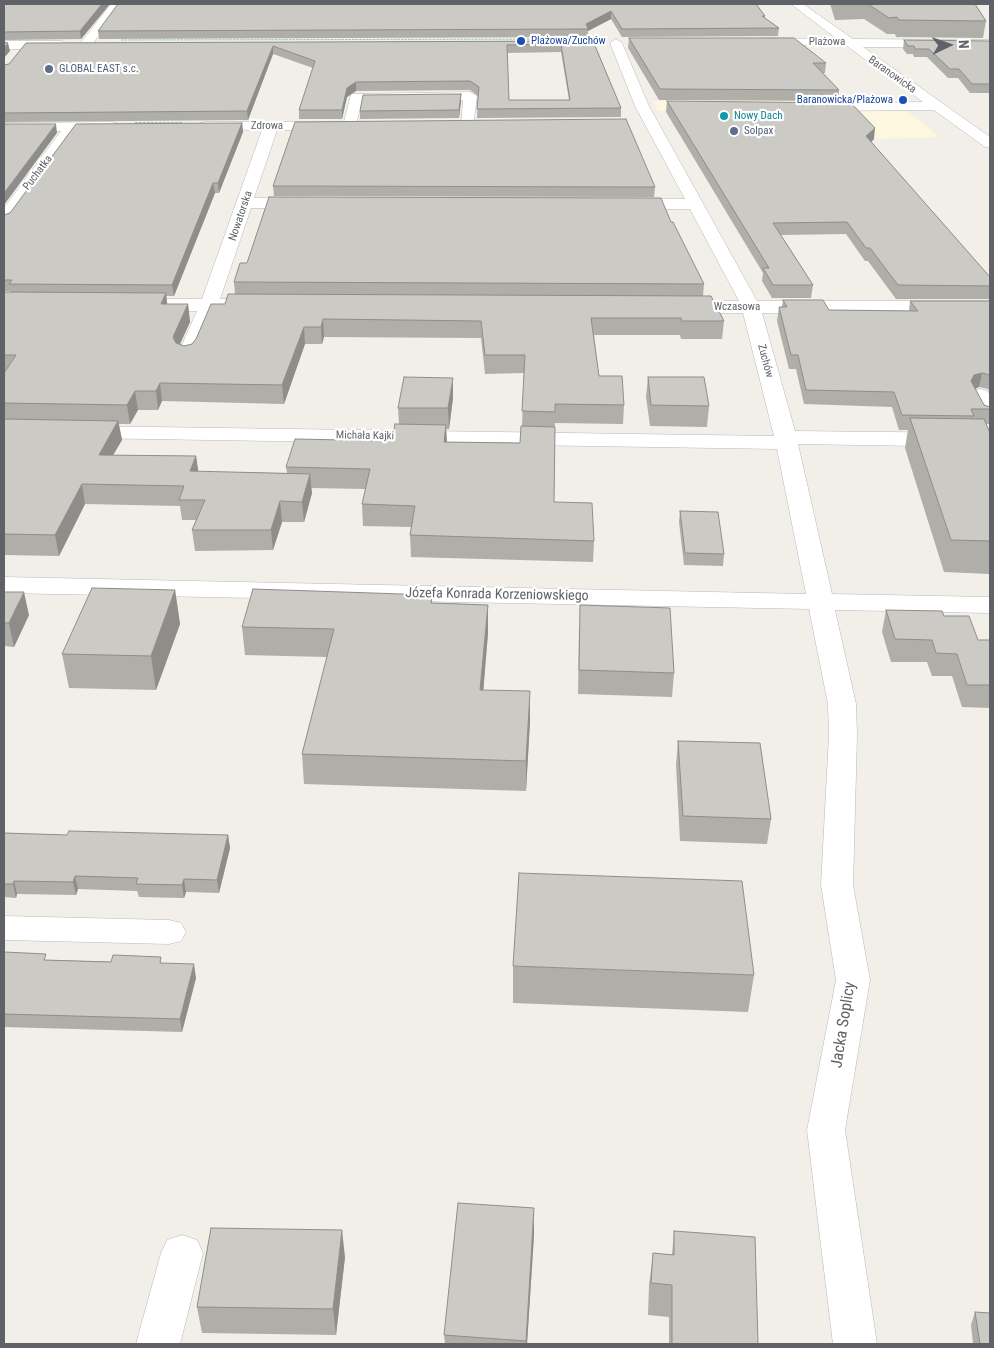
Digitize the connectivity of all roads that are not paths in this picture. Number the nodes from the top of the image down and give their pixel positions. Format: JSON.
{"nodes":[{"id":1,"x":117,"y":4,"type":"edge"},
{"id":2,"x":796,"y":4,"type":"edge"},
{"id":3,"x":87,"y":42,"type":"junction"},
{"id":4,"x":612,"y":42,"type":"road end"},
{"id":5,"x":748,"y":42,"type":"edge"},
{"id":6,"x":846,"y":42,"type":"junction"},
{"id":7,"x":105,"y":44,"type":"edge"},
{"id":8,"x":990,"y":44,"type":"edge"},
{"id":9,"x":4,"y":45,"type":"edge"},
{"id":10,"x":24,"y":45,"type":"junction"},
{"id":11,"x":14,"y":57,"type":"edge"},
{"id":12,"x":938,"y":106,"type":"junction"},
{"id":13,"x":806,"y":108,"type":"edge"},
{"id":14,"x":468,"y":125,"type":"edge"},
{"id":15,"x":72,"y":126,"type":"junction"},
{"id":16,"x":126,"y":126,"type":"edge"},
{"id":17,"x":193,"y":126,"type":"edge"},
{"id":18,"x":271,"y":126,"type":"junction"},
{"id":19,"x":350,"y":126,"type":"junction"},
{"id":20,"x":369,"y":126,"type":"edge"},
{"id":21,"x":4,"y":127,"type":"edge"},
{"id":22,"x":990,"y":144,"type":"edge"},
{"id":23,"x":246,"y":203,"type":"junction"},
{"id":24,"x":325,"y":203,"type":"edge"},
{"id":25,"x":612,"y":204,"type":"edge"},
{"id":26,"x":694,"y":204,"type":"junction"},
{"id":27,"x":4,"y":219,"type":"edge"},
{"id":28,"x":131,"y":304,"type":"edge"},
{"id":29,"x":209,"y":305,"type":"junction"},
{"id":30,"x":268,"y":306,"type":"edge"},
{"id":31,"x":663,"y":307,"type":"edge"},
{"id":32,"x":751,"y":307,"type":"junction"},
{"id":33,"x":990,"y":307,"type":"edge"},
{"id":34,"x":186,"y":356,"type":"edge"},
{"id":35,"x":980,"y":395,"type":"edge"},
{"id":36,"x":990,"y":415,"type":"edge"},
{"id":37,"x":63,"y":431,"type":"edge"},
{"id":38,"x":990,"y":434,"type":"edge"},
{"id":39,"x":786,"y":440,"type":"junction"},
{"id":40,"x":4,"y":585,"type":"edge"},
{"id":41,"x":822,"y":601,"type":"junction"},
{"id":42,"x":990,"y":605,"type":"edge"},
{"id":43,"x":842,"y":704,"type":"joint"},
{"id":44,"x":4,"y":928,"type":"edge"},
{"id":45,"x":169,"y":932,"type":"dead end"},
{"id":46,"x":182,"y":1253,"type":"dead end"},
{"id":47,"x":158,"y":1344,"type":"edge"},
{"id":48,"x":855,"y":1344,"type":"edge"}],
"edges":[{"from":1,"to":3,"type":"street"},
{"from":2,"to":6,"type":"street","name":"Baranowicka"},
{"from":3,"to":7,"type":"street"},
{"from":3,"to":10,"type":"street"},
{"from":4,"to":26,"type":"street","name":"Zuchów"},
{"from":5,"to":6,"type":"street","name":"Plażowa"},
{"from":6,"to":8,"type":"street","name":"Plażowa"},
{"from":6,"to":12,"type":"street","name":"Baranowicka"},
{"from":9,"to":10,"type":"street"},
{"from":10,"to":11,"type":"street"},
{"from":12,"to":13,"type":"street"},
{"from":12,"to":22,"type":"street","name":"Baranowicka"},
{"from":14,"to":19,"type":"street"},
{"from":15,"to":16,"type":"street"},
{"from":15,"to":21,"type":"street"},
{"from":15,"to":27,"type":"street","name":"Puchatka"},
{"from":17,"to":18,"type":"street","name":"Zdrowa"},
{"from":18,"to":19,"type":"street","name":"Zdrowa"},
{"from":18,"to":23,"type":"street","name":"Nowatorska"},
{"from":19,"to":20,"type":"street","name":"Zdrowa"},
{"from":23,"to":24,"type":"street"},
{"from":23,"to":29,"type":"street","name":"Nowatorska"},
{"from":25,"to":26,"type":"street"},
{"from":26,"to":32,"type":"street","name":"Zuchów"},
{"from":28,"to":29,"type":"street"},
{"from":29,"to":30,"type":"street"},
{"from":29,"to":34,"type":"street","name":"Nowatorska"},
{"from":31,"to":32,"type":"street","name":"Wczasowa"},
{"from":32,"to":33,"type":"street","name":"Wczasowa"},
{"from":32,"to":39,"type":"street","name":"Zuchów"},
{"from":35,"to":36,"type":"street"},
{"from":37,"to":39,"type":"street","name":"Michała Kajki"},
{"from":38,"to":39,"type":"street","name":"Michała Kajki"},
{"from":39,"to":41,"type":"street","name":"Zuchów"},
{"from":40,"to":41,"type":"street","name":"Józefa Konrada Korzeniowskiego"},
{"from":41,"to":42,"type":"street","name":"Józefa Konrada Korzeniowskiego"},
{"from":41,"to":43,"type":"street","name":"Zuchów"},
{"from":43,"to":48,"type":"street","name":"Jacka Soplicy"},
{"from":44,"to":45,"type":"street"},
{"from":46,"to":47,"type":"street"}]}
